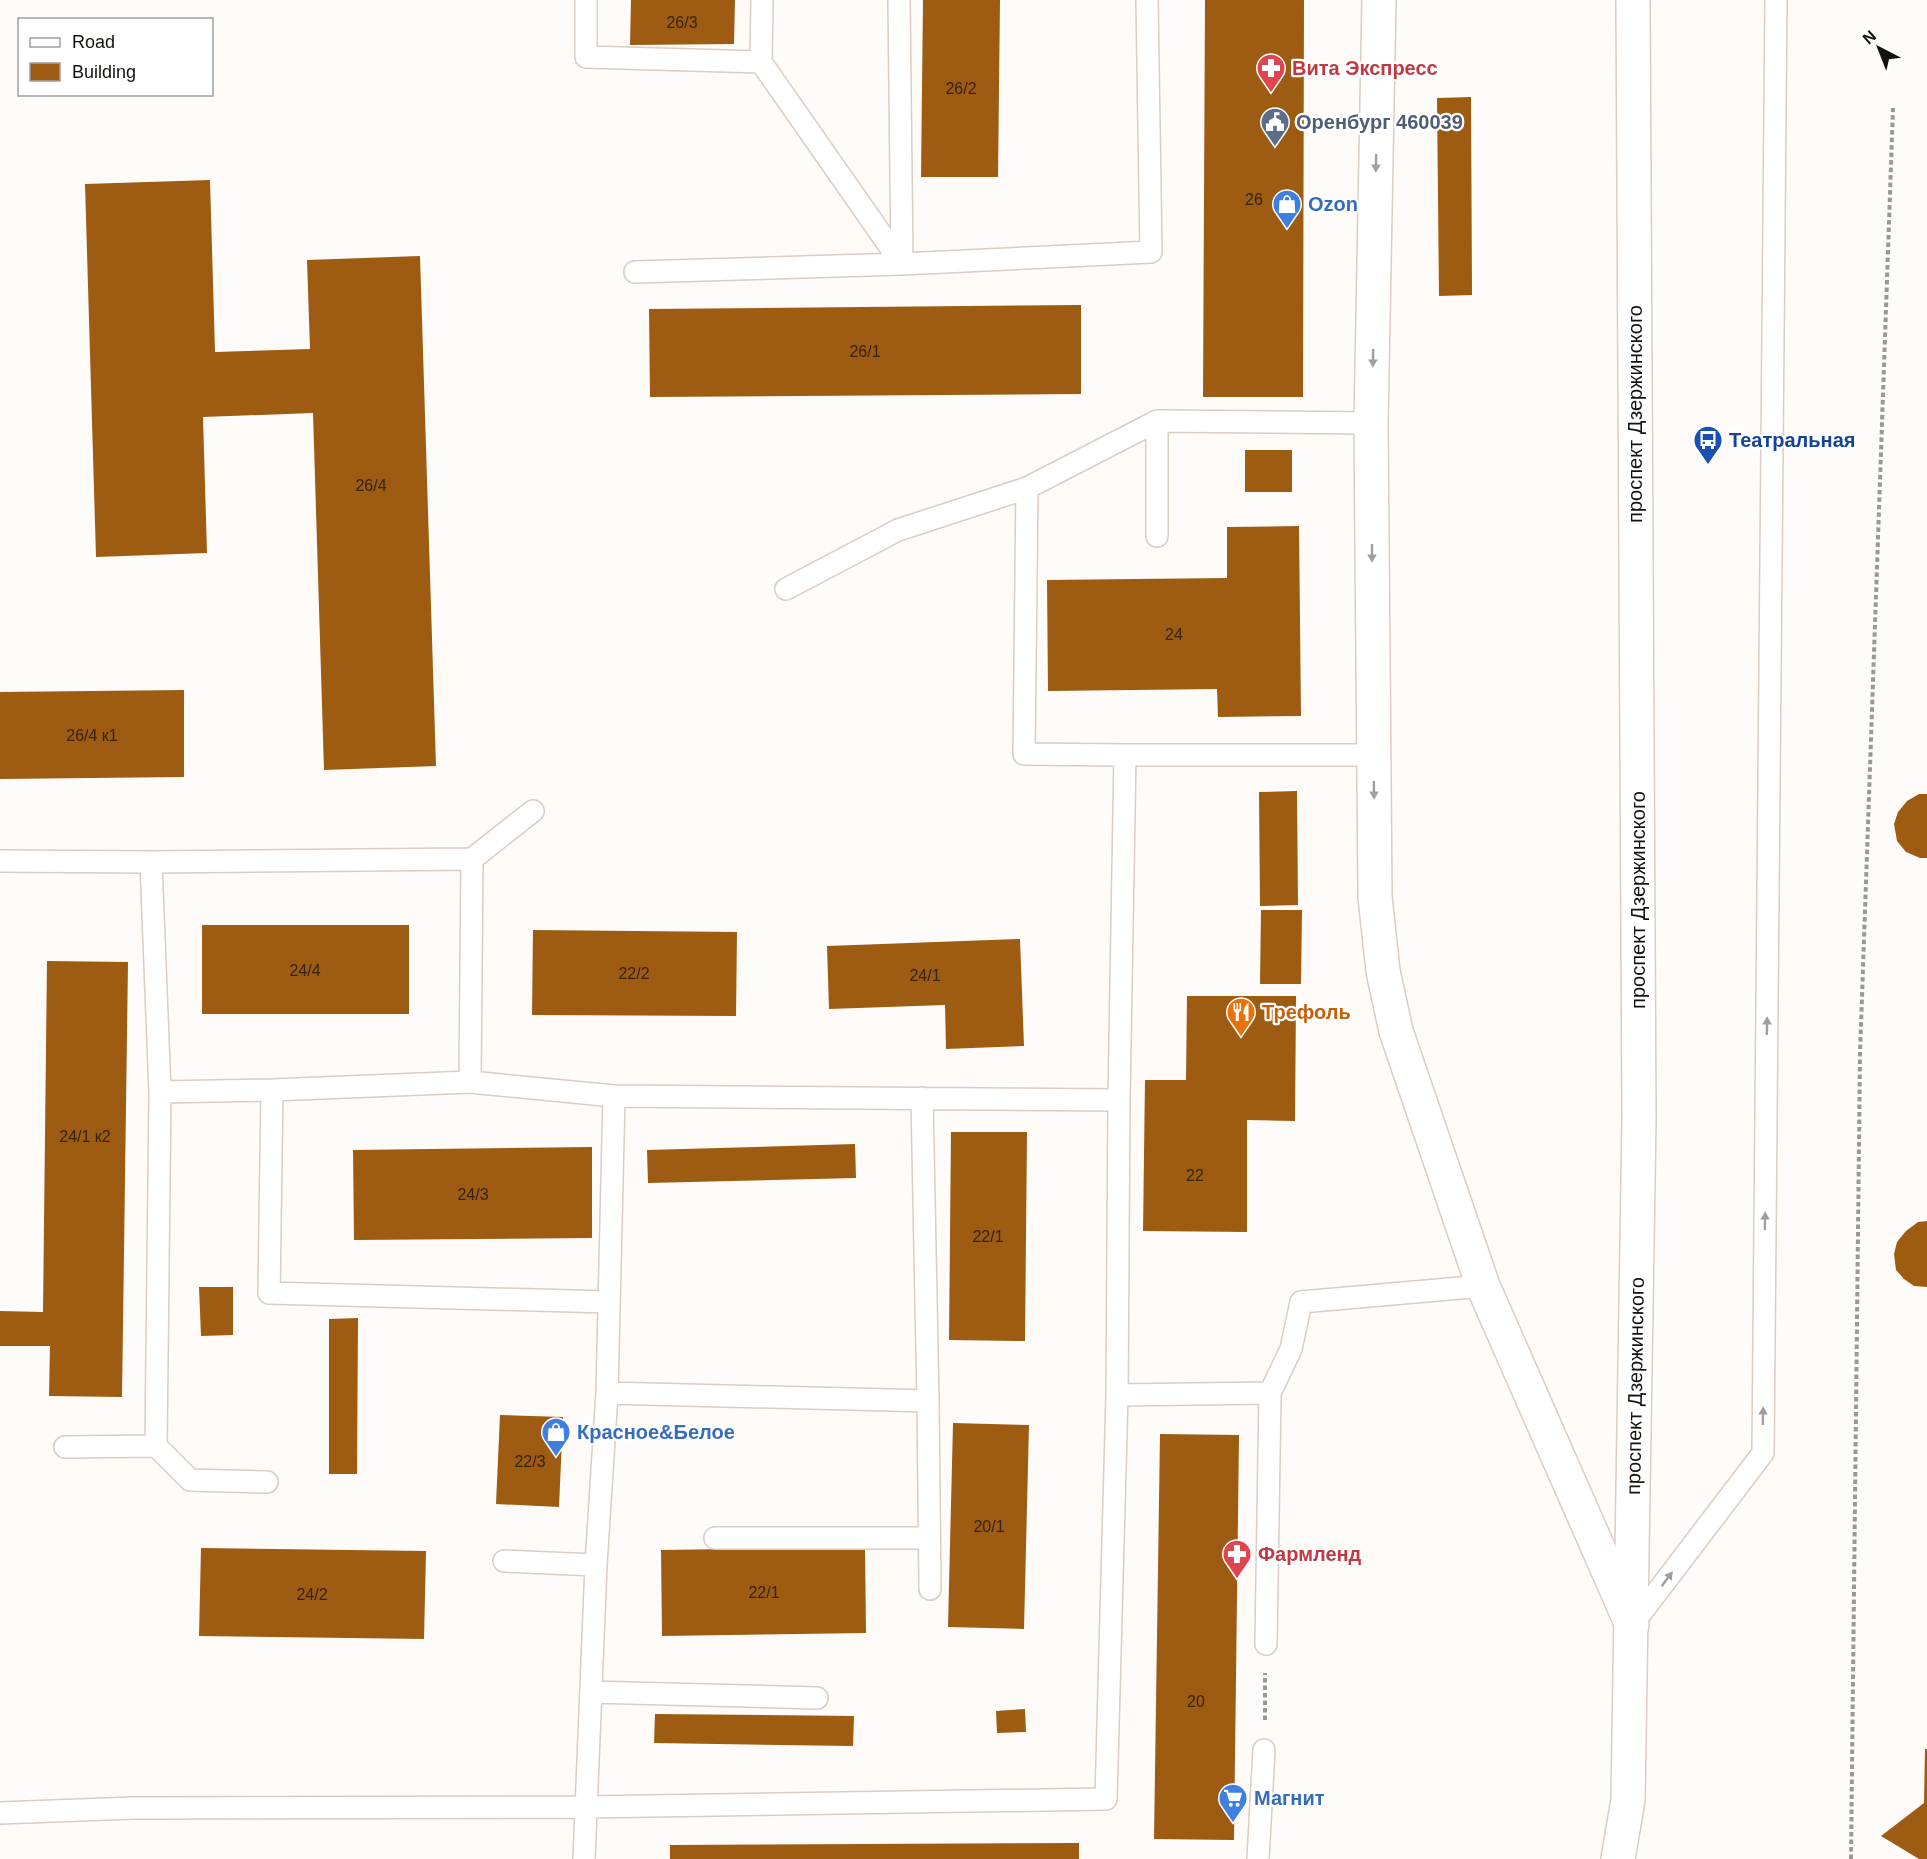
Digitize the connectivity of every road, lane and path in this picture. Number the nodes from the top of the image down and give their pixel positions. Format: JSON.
{"nodes":[{"id":1,"x":586,"y":0,"type":"edge"},
{"id":2,"x":762,"y":0,"type":"edge"},
{"id":3,"x":899,"y":0,"type":"edge"},
{"id":4,"x":1147,"y":0,"type":"edge"},
{"id":5,"x":1379,"y":0,"type":"edge"},
{"id":6,"x":1634,"y":0,"type":"edge"},
{"id":7,"x":1776,"y":0,"type":"edge"},
{"id":8,"x":761,"y":62,"type":"junction"},
{"id":9,"x":1893,"y":108,"type":"dead end"},
{"id":10,"x":902,"y":264,"type":"junction"},
{"id":11,"x":635,"y":272,"type":"dead end"},
{"id":12,"x":1157,"y":421,"type":"junction"},
{"id":13,"x":1371,"y":423,"type":"junction"},
{"id":14,"x":1027,"y":488,"type":"junction"},
{"id":15,"x":1157,"y":536,"type":"dead end"},
{"id":16,"x":786,"y":590,"type":"dead end"},
{"id":17,"x":1373,"y":754,"type":"junction"},
{"id":18,"x":1125,"y":755,"type":"junction"},
{"id":19,"x":533,"y":811,"type":"dead end"},
{"id":20,"x":472,"y":859,"type":"junction"},
{"id":21,"x":0,"y":861,"type":"edge"},
{"id":22,"x":151,"y":862,"type":"junction"},
{"id":23,"x":470,"y":1082,"type":"junction"},
{"id":24,"x":272,"y":1090,"type":"junction"},
{"id":25,"x":160,"y":1092,"type":"junction"},
{"id":26,"x":614,"y":1096,"type":"junction"},
{"id":27,"x":922,"y":1098,"type":"junction"},
{"id":28,"x":1119,"y":1100,"type":"junction"},
{"id":29,"x":1483,"y":1286,"type":"junction"},
{"id":30,"x":609,"y":1302,"type":"junction"},
{"id":31,"x":607,"y":1393,"type":"junction"},
{"id":32,"x":1270,"y":1393,"type":"junction"},
{"id":33,"x":1117,"y":1395,"type":"junction"},
{"id":34,"x":928,"y":1401,"type":"junction"},
{"id":35,"x":156,"y":1446,"type":"junction"},
{"id":36,"x":65,"y":1447,"type":"dead end"},
{"id":37,"x":267,"y":1482,"type":"dead end"},
{"id":38,"x":715,"y":1538,"type":"dead end"},
{"id":39,"x":928,"y":1538,"type":"junction"},
{"id":40,"x":504,"y":1561,"type":"dead end"},
{"id":41,"x":596,"y":1565,"type":"junction"},
{"id":42,"x":930,"y":1589,"type":"dead end"},
{"id":43,"x":1632,"y":1625,"type":"junction"},
{"id":44,"x":1266,"y":1644,"type":"joint"},
{"id":45,"x":591,"y":1692,"type":"junction"},
{"id":46,"x":817,"y":1698,"type":"dead end"},
{"id":47,"x":1264,"y":1750,"type":"joint"},
{"id":48,"x":1628,"y":1800,"type":"junction"},
{"id":49,"x":586,"y":1807,"type":"junction"},
{"id":50,"x":0,"y":1813,"type":"edge"},
{"id":51,"x":584,"y":1859,"type":"edge"},
{"id":52,"x":1258,"y":1859,"type":"edge"},
{"id":53,"x":1618,"y":1859,"type":"edge"},
{"id":54,"x":1639,"y":1859,"type":"edge"},
{"id":55,"x":1851,"y":1859,"type":"edge"}],
"edges":[{"from":1,"to":8,"type":"lane"},
{"from":2,"to":8,"type":"lane"},
{"from":3,"to":10,"type":"lane"},
{"from":4,"to":10,"type":"lane"},
{"from":5,"to":13,"type":"main road","one_way":true},
{"from":6,"to":43,"type":"main road","name":"проспект Дзержинского"},
{"from":43,"to":7,"type":"lane","one_way":true},
{"from":8,"to":10,"type":"lane"},
{"from":9,"to":55,"type":"path"},
{"from":10,"to":11,"type":"lane"},
{"from":12,"to":13,"type":"lane"},
{"from":12,"to":14,"type":"lane"},
{"from":12,"to":15,"type":"lane"},
{"from":13,"to":17,"type":"main road","one_way":true},
{"from":14,"to":16,"type":"lane"},
{"from":14,"to":18,"type":"lane"},
{"from":17,"to":18,"type":"lane"},
{"from":17,"to":29,"type":"main road","one_way":true},
{"from":18,"to":28,"type":"lane"},
{"from":19,"to":20,"type":"lane"},
{"from":20,"to":22,"type":"lane"},
{"from":20,"to":23,"type":"lane"},
{"from":21,"to":22,"type":"lane"},
{"from":22,"to":25,"type":"lane"},
{"from":23,"to":24,"type":"lane"},
{"from":23,"to":26,"type":"lane"},
{"from":24,"to":25,"type":"lane"},
{"from":24,"to":30,"type":"lane"},
{"from":25,"to":35,"type":"lane"},
{"from":26,"to":27,"type":"lane"},
{"from":26,"to":30,"type":"lane"},
{"from":27,"to":28,"type":"lane"},
{"from":27,"to":34,"type":"lane"},
{"from":28,"to":33,"type":"lane"},
{"from":29,"to":32,"type":"lane"},
{"from":29,"to":43,"type":"main road"},
{"from":30,"to":31,"type":"lane"},
{"from":31,"to":34,"type":"lane"},
{"from":31,"to":41,"type":"lane"},
{"from":32,"to":33,"type":"lane"},
{"from":32,"to":44,"type":"lane"},
{"from":33,"to":49,"type":"lane"},
{"from":34,"to":39,"type":"lane"},
{"from":35,"to":36,"type":"lane"},
{"from":35,"to":37,"type":"lane"},
{"from":38,"to":39,"type":"lane"},
{"from":39,"to":42,"type":"lane"},
{"from":40,"to":41,"type":"lane"},
{"from":41,"to":45,"type":"lane"},
{"from":43,"to":48,"type":"main road","name":"проспект Дзержинского"},
{"from":44,"to":47,"type":"path"},
{"from":45,"to":46,"type":"lane"},
{"from":45,"to":49,"type":"lane"},
{"from":47,"to":52,"type":"lane"},
{"from":48,"to":53,"type":"main road","name":"проспект Дзержинского"},
{"from":48,"to":54,"type":"main road","name":"проспект Дзержинского"},
{"from":49,"to":50,"type":"lane"},
{"from":49,"to":51,"type":"lane"}]}
